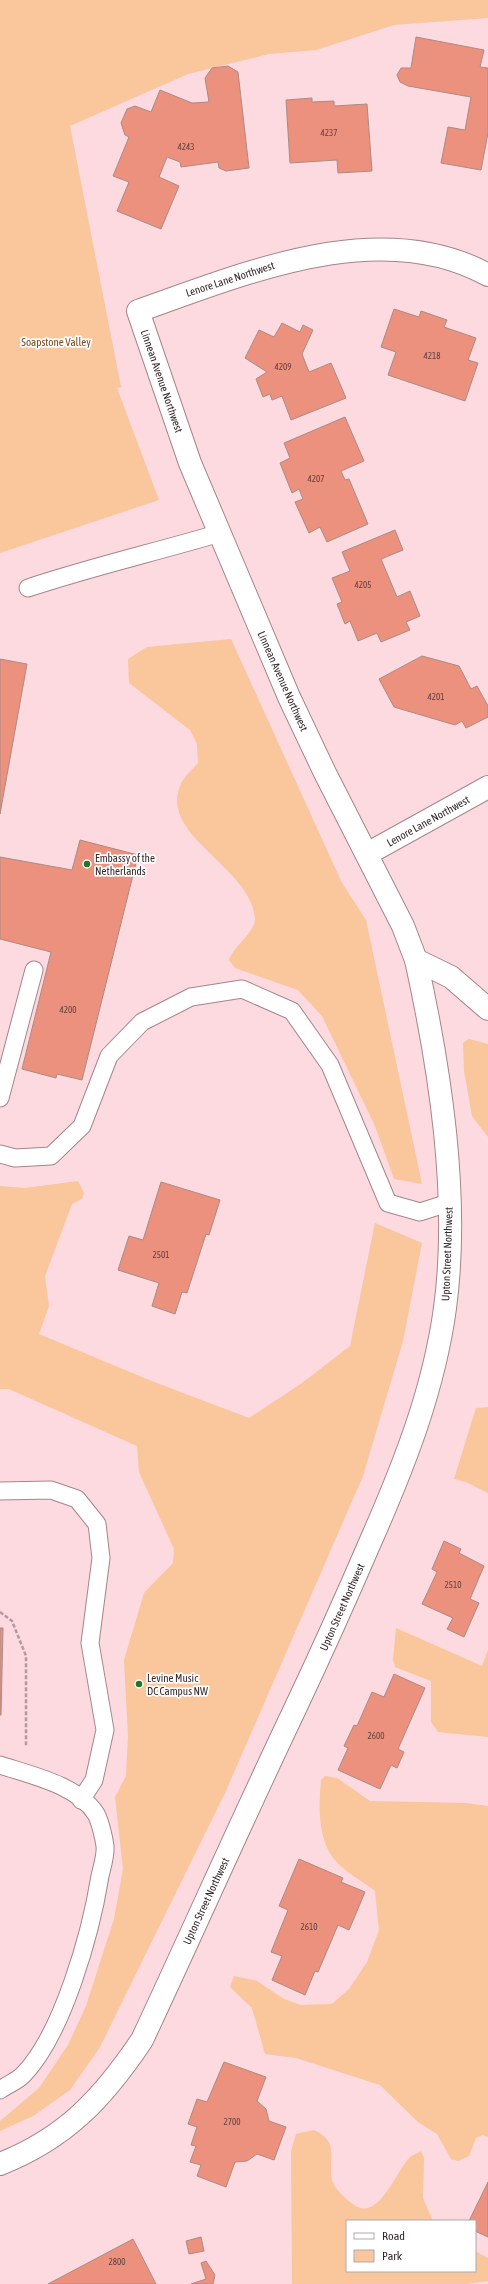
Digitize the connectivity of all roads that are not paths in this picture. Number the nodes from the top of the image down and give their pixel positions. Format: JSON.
{"nodes":[{"id":1,"x":488,"y":275,"type":"edge"},
{"id":2,"x":138,"y":311,"type":"joint"},
{"id":3,"x":220,"y":533,"type":"junction"},
{"id":4,"x":28,"y":588,"type":"dead end"},
{"id":5,"x":488,"y":787,"type":"edge"},
{"id":6,"x":367,"y":854,"type":"junction"},
{"id":7,"x":416,"y":960,"type":"junction"},
{"id":8,"x":34,"y":970,"type":"dead end"},
{"id":9,"x":488,"y":1010,"type":"edge"},
{"id":10,"x":0,"y":1098,"type":"edge"},
{"id":11,"x":0,"y":1154,"type":"edge"},
{"id":12,"x":448,"y":1203,"type":"junction"},
{"id":13,"x":0,"y":1491,"type":"edge"},
{"id":14,"x":0,"y":1765,"type":"edge"},
{"id":15,"x":81,"y":1800,"type":"junction"},
{"id":16,"x":0,"y":2090,"type":"edge"},
{"id":17,"x":0,"y":2164,"type":"edge"}],
"edges":[{"from":1,"to":2,"type":"street","name":"Lenore Lane Northwest"},
{"from":2,"to":3,"type":"street","name":"Linnean Avenue Northwest"},
{"from":3,"to":4,"type":"lane"},
{"from":3,"to":6,"type":"street","name":"Linnean Avenue Northwest"},
{"from":5,"to":6,"type":"street","name":"Lenore Lane Northwest"},
{"from":6,"to":7,"type":"street","name":"Linnean Avenue Northwest"},
{"from":7,"to":9,"type":"street"},
{"from":7,"to":12,"type":"street","name":"Upton Street Northwest"},
{"from":8,"to":10,"type":"lane"},
{"from":11,"to":12,"type":"lane"},
{"from":12,"to":17,"type":"street","name":"Upton Street Northwest"},
{"from":13,"to":15,"type":"lane"},
{"from":14,"to":15,"type":"lane"},
{"from":15,"to":16,"type":"lane"}]}
